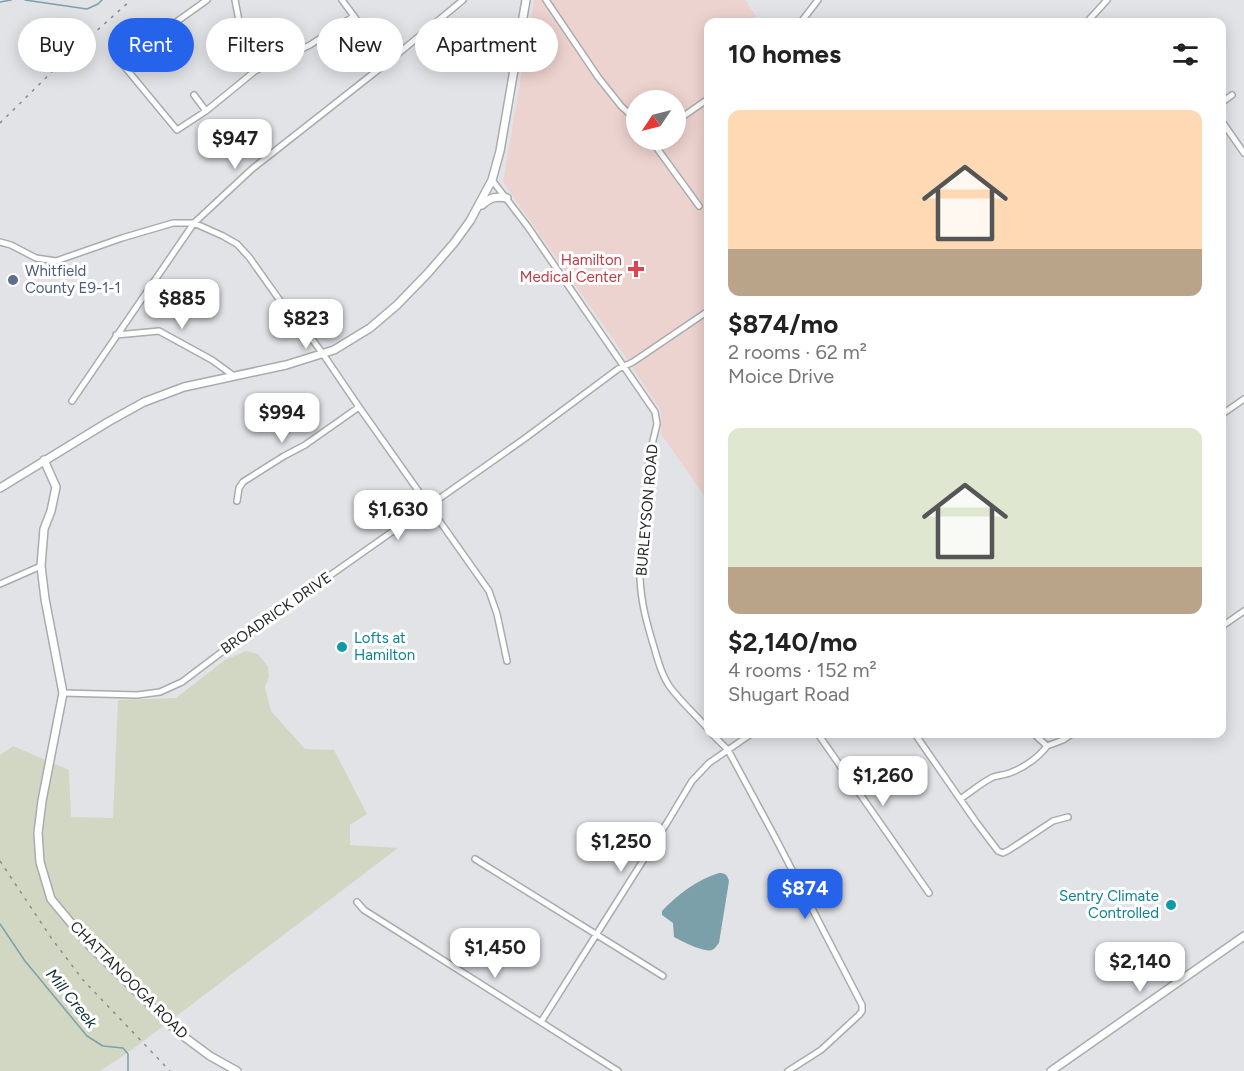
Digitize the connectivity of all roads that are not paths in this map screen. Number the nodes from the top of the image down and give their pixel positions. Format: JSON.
{"nodes":[{"id":1,"x":207,"y":0,"type":"edge"},
{"id":2,"x":235,"y":0,"type":"edge"},
{"id":3,"x":342,"y":0,"type":"edge"},
{"id":4,"x":463,"y":0,"type":"edge"},
{"id":5,"x":526,"y":0,"type":"edge"},
{"id":6,"x":546,"y":0,"type":"edge"},
{"id":7,"x":818,"y":0,"type":"edge"},
{"id":8,"x":1107,"y":0,"type":"edge"},
{"id":9,"x":354,"y":16,"type":"joint"},
{"id":10,"x":182,"y":18,"type":"edge"},
{"id":11,"x":238,"y":18,"type":"edge"},
{"id":12,"x":804,"y":18,"type":"edge"},
{"id":13,"x":1091,"y":18,"type":"edge"},
{"id":14,"x":305,"y":47,"type":"edge"},
{"id":15,"x":403,"y":50,"type":"edge"},
{"id":16,"x":129,"y":72,"type":"edge"},
{"id":17,"x":254,"y":72,"type":"edge"},
{"id":18,"x":375,"y":72,"type":"edge"},
{"id":19,"x":194,"y":95,"type":"dead end"},
{"id":20,"x":1232,"y":95,"type":"dead end"},
{"id":21,"x":1226,"y":99,"type":"edge"},
{"id":22,"x":704,"y":102,"type":"edge"},
{"id":23,"x":206,"y":111,"type":"junction"},
{"id":24,"x":626,"y":111,"type":"edge"},
{"id":25,"x":686,"y":114,"type":"edge"},
{"id":26,"x":1226,"y":127,"type":"edge"},
{"id":27,"x":658,"y":150,"type":"edge"},
{"id":28,"x":1244,"y":153,"type":"edge"},
{"id":29,"x":492,"y":180,"type":"junction"},
{"id":30,"x":507,"y":198,"type":"junction"},
{"id":31,"x":699,"y":206,"type":"dead end"},
{"id":32,"x":478,"y":208,"type":"junction"},
{"id":33,"x":194,"y":223,"type":"junction"},
{"id":34,"x":0,"y":242,"type":"edge"},
{"id":35,"x":704,"y":314,"type":"edge"},
{"id":36,"x":116,"y":335,"type":"junction"},
{"id":37,"x":323,"y":354,"type":"junction"},
{"id":38,"x":624,"y":366,"type":"junction"},
{"id":39,"x":234,"y":376,"type":"junction"},
{"id":40,"x":1244,"y":399,"type":"edge"},
{"id":41,"x":72,"y":401,"type":"dead end"},
{"id":42,"x":359,"y":407,"type":"junction"},
{"id":43,"x":1226,"y":412,"type":"edge"},
{"id":44,"x":44,"y":460,"type":"junction"},
{"id":45,"x":0,"y":488,"type":"edge"},
{"id":46,"x":237,"y":501,"type":"dead end"},
{"id":47,"x":429,"y":505,"type":"junction"},
{"id":48,"x":41,"y":566,"type":"junction"},
{"id":49,"x":0,"y":584,"type":"edge"},
{"id":50,"x":1244,"y":611,"type":"edge"},
{"id":51,"x":1226,"y":624,"type":"edge"},
{"id":52,"x":507,"y":661,"type":"dead end"},
{"id":53,"x":63,"y":693,"type":"junction"},
{"id":54,"x":704,"y":725,"type":"edge"},
{"id":55,"x":716,"y":738,"type":"edge"},
{"id":56,"x":745,"y":738,"type":"edge"},
{"id":57,"x":821,"y":738,"type":"edge"},
{"id":58,"x":918,"y":738,"type":"edge"},
{"id":59,"x":1038,"y":738,"type":"edge"},
{"id":60,"x":1066,"y":738,"type":"edge"},
{"id":61,"x":1047,"y":746,"type":"junction"},
{"id":62,"x":728,"y":750,"type":"junction"},
{"id":63,"x":960,"y":799,"type":"junction"},
{"id":64,"x":1068,"y":817,"type":"dead end"},
{"id":65,"x":475,"y":859,"type":"dead end"},
{"id":66,"x":929,"y":893,"type":"dead end"},
{"id":67,"x":357,"y":902,"type":"dead end"},
{"id":68,"x":595,"y":935,"type":"junction"},
{"id":69,"x":1244,"y":936,"type":"edge"},
{"id":70,"x":663,"y":976,"type":"dead end"},
{"id":71,"x":541,"y":1022,"type":"junction"},
{"id":72,"x":237,"y":1071,"type":"edge"},
{"id":73,"x":618,"y":1071,"type":"edge"},
{"id":74,"x":788,"y":1071,"type":"edge"},
{"id":75,"x":1051,"y":1071,"type":"edge"}],
"edges":[{"from":1,"to":10,"type":"street"},
{"from":2,"to":11,"type":"street"},
{"from":3,"to":9,"type":"street"},
{"from":4,"to":15,"type":"street"},
{"from":5,"to":29,"type":"street"},
{"from":6,"to":24,"type":"street"},
{"from":7,"to":12,"type":"street"},
{"from":8,"to":13,"type":"street"},
{"from":9,"to":14,"type":"street"},
{"from":16,"to":23,"type":"street"},
{"from":17,"to":23,"type":"street"},
{"from":18,"to":33,"type":"street"},
{"from":19,"to":23,"type":"street"},
{"from":20,"to":21,"type":"street"},
{"from":22,"to":25,"type":"street"},
{"from":26,"to":28,"type":"street"},
{"from":27,"to":31,"type":"street"},
{"from":29,"to":30,"type":"street","name":"BURLEYSON ROAD"},
{"from":29,"to":32,"type":"street"},
{"from":30,"to":32,"type":"street"},
{"from":30,"to":38,"type":"street","name":"BURLEYSON ROAD"},
{"from":32,"to":37,"type":"street"},
{"from":33,"to":34,"type":"street"},
{"from":33,"to":36,"type":"street"},
{"from":33,"to":37,"type":"street"},
{"from":35,"to":38,"type":"street","name":"BROADRICK DRIVE"},
{"from":36,"to":39,"type":"street"},
{"from":36,"to":41,"type":"street"},
{"from":37,"to":39,"type":"street"},
{"from":37,"to":42,"type":"street"},
{"from":38,"to":47,"type":"street","name":"BROADRICK DRIVE"},
{"from":38,"to":54,"type":"street","name":"BURLEYSON ROAD"},
{"from":39,"to":44,"type":"street"},
{"from":40,"to":43,"type":"street"},
{"from":42,"to":46,"type":"street"},
{"from":42,"to":47,"type":"street"},
{"from":44,"to":45,"type":"street"},
{"from":44,"to":48,"type":"street","name":"CHATTANOOGA ROAD"},
{"from":47,"to":52,"type":"street"},
{"from":47,"to":53,"type":"street","name":"BROADRICK DRIVE"},
{"from":48,"to":49,"type":"street"},
{"from":48,"to":53,"type":"street","name":"CHATTANOOGA ROAD"},
{"from":50,"to":51,"type":"street"},
{"from":53,"to":72,"type":"street","name":"CHATTANOOGA ROAD"},
{"from":55,"to":62,"type":"street"},
{"from":56,"to":62,"type":"street"},
{"from":57,"to":66,"type":"street"},
{"from":58,"to":63,"type":"street"},
{"from":59,"to":61,"type":"street"},
{"from":60,"to":61,"type":"street"},
{"from":61,"to":63,"type":"street"},
{"from":62,"to":68,"type":"street"},
{"from":62,"to":74,"type":"street"},
{"from":63,"to":64,"type":"street"},
{"from":65,"to":68,"type":"street"},
{"from":67,"to":71,"type":"street"},
{"from":68,"to":70,"type":"street"},
{"from":68,"to":71,"type":"street"},
{"from":69,"to":75,"type":"street"},
{"from":71,"to":73,"type":"street"}]}
